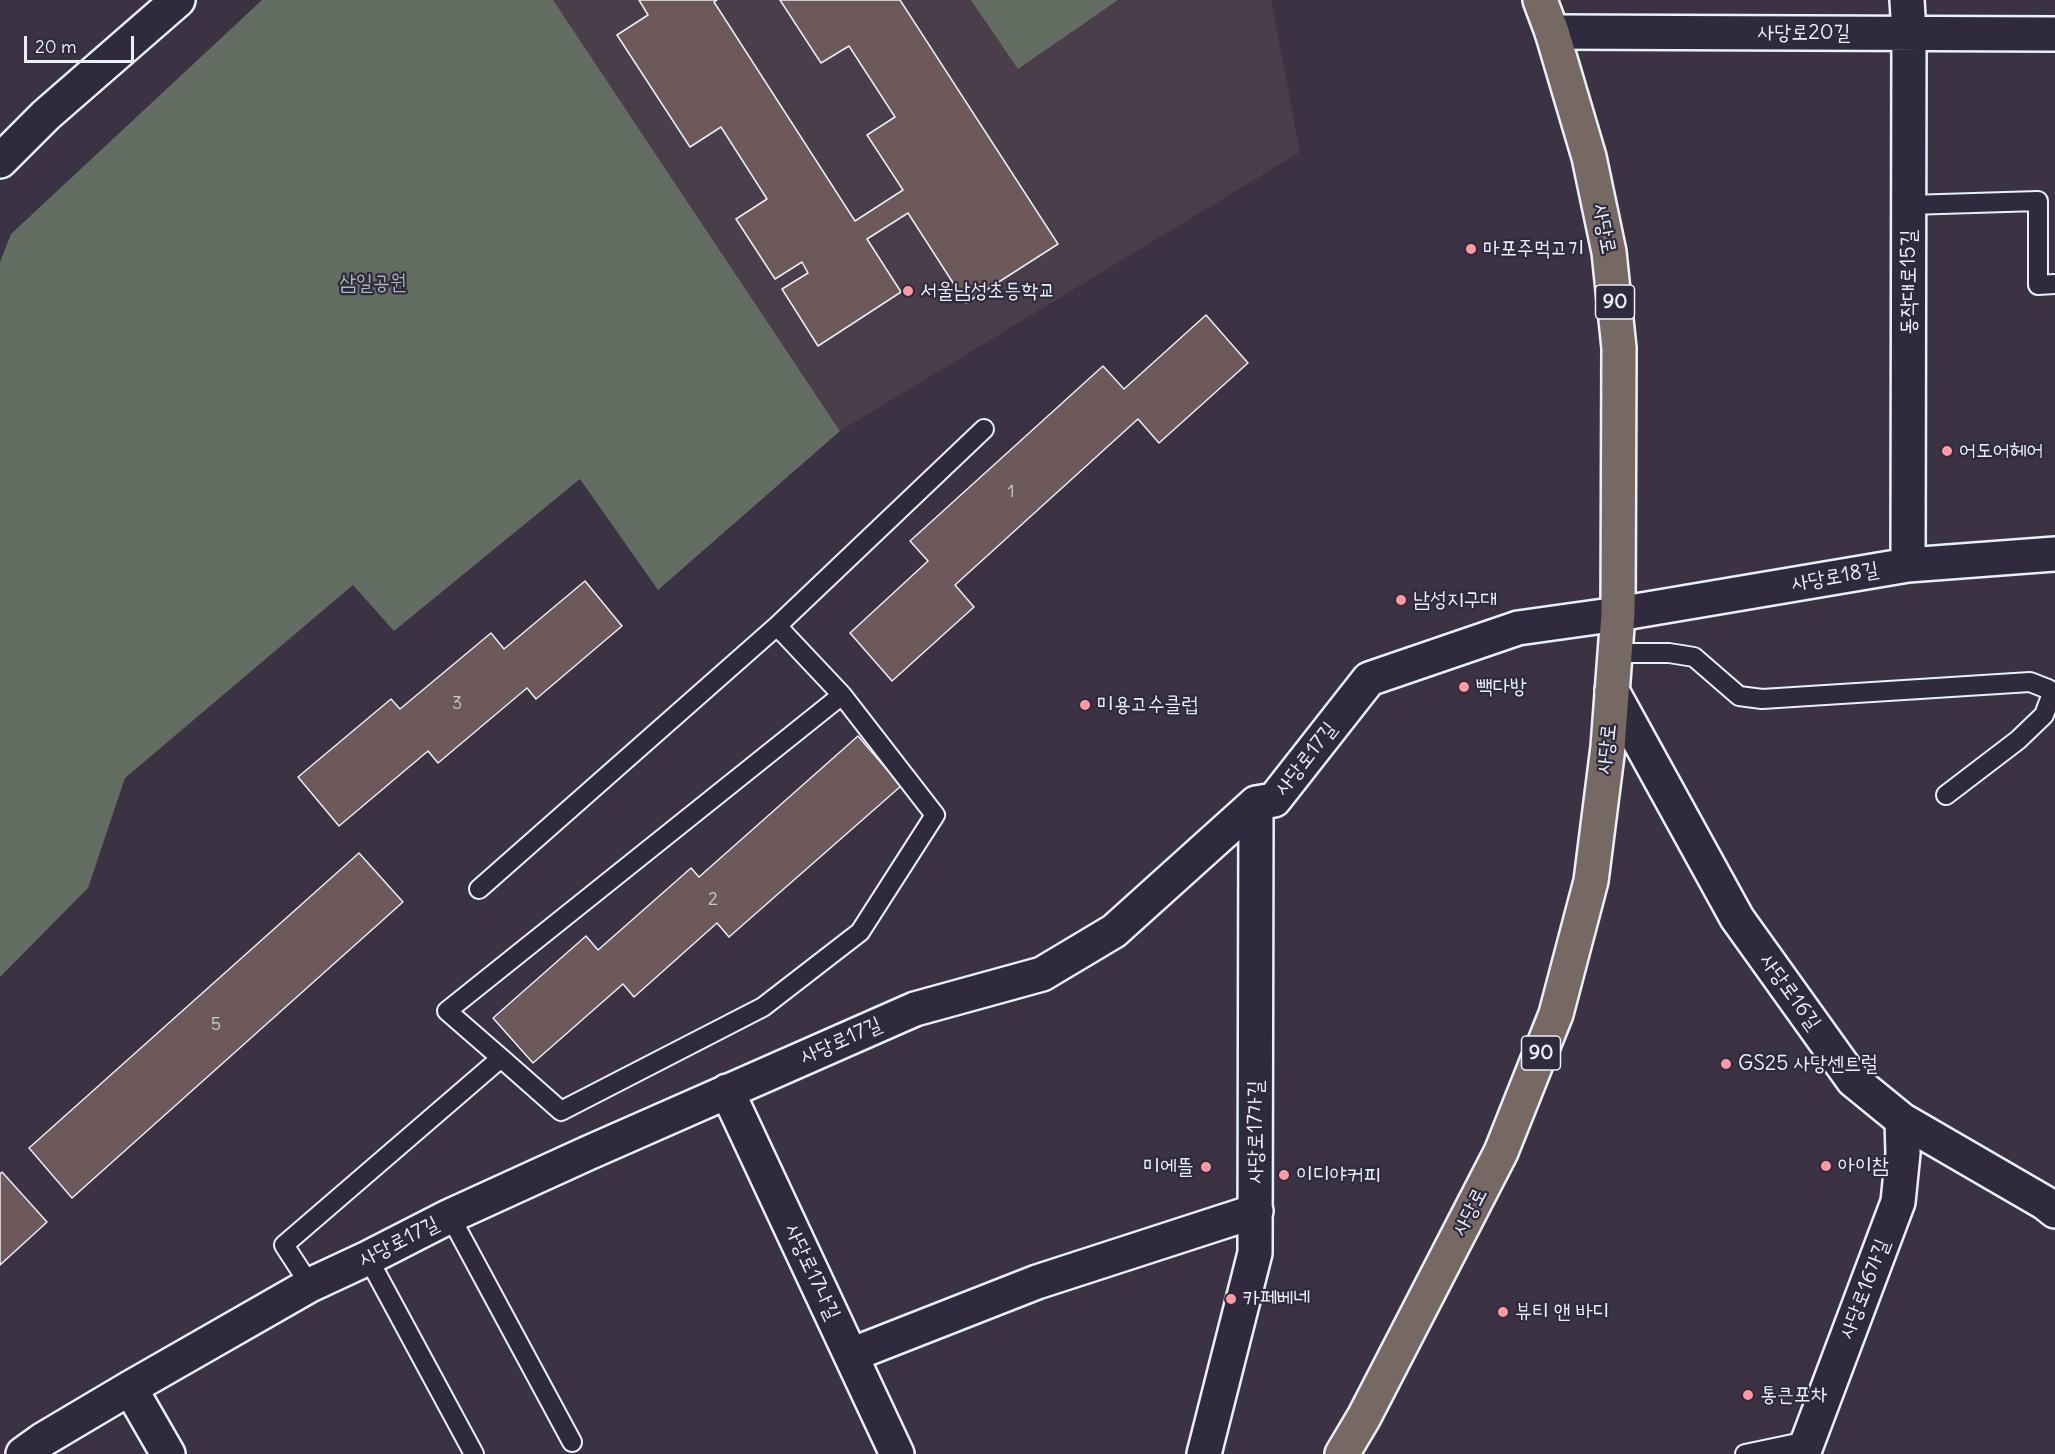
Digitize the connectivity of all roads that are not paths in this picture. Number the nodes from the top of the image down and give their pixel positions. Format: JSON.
{"nodes":[{"id":1,"x":178,"y":0,"type":"edge"},
{"id":2,"x":1540,"y":0,"type":"edge"},
{"id":3,"x":1907,"y":0,"type":"edge"},
{"id":4,"x":1552,"y":32,"type":"junction"},
{"id":5,"x":1910,"y":33,"type":"junction"},
{"id":6,"x":2055,"y":34,"type":"edge"},
{"id":7,"x":0,"y":161,"type":"edge"},
{"id":8,"x":1909,"y":205,"type":"junction"},
{"id":9,"x":2055,"y":284,"type":"edge"},
{"id":10,"x":984,"y":429,"type":"dead end"},
{"id":11,"x":2055,"y":554,"type":"edge"},
{"id":12,"x":1908,"y":564,"type":"junction"},
{"id":13,"x":1618,"y":614,"type":"junction"},
{"id":14,"x":777,"y":626,"type":"junction"},
{"id":15,"x":1615,"y":653,"type":"junction"},
{"id":16,"x":1612,"y":691,"type":"junction"},
{"id":17,"x":842,"y":695,"type":"junction"},
{"id":18,"x":1946,"y":795,"type":"dead end"},
{"id":19,"x":1256,"y":803,"type":"junction"},
{"id":20,"x":478,"y":889,"type":"dead end"},
{"id":21,"x":501,"y":1058,"type":"junction"},
{"id":22,"x":728,"y":1091,"type":"junction"},
{"id":23,"x":1902,"y":1120,"type":"junction"},
{"id":24,"x":2052,"y":1202,"type":"edge"},
{"id":25,"x":1256,"y":1211,"type":"junction"},
{"id":26,"x":450,"y":1216,"type":"junction"},
{"id":27,"x":368,"y":1258,"type":"junction"},
{"id":28,"x":310,"y":1285,"type":"junction"},
{"id":29,"x":851,"y":1355,"type":"junction"},
{"id":30,"x":130,"y":1388,"type":"junction"},
{"id":31,"x":572,"y":1442,"type":"dead end"},
{"id":32,"x":1805,"y":1447,"type":"edge"},
{"id":33,"x":23,"y":1454,"type":"edge"},
{"id":34,"x":168,"y":1454,"type":"edge"},
{"id":35,"x":474,"y":1454,"type":"edge"},
{"id":36,"x":897,"y":1454,"type":"edge"},
{"id":37,"x":1204,"y":1454,"type":"edge"},
{"id":38,"x":1342,"y":1454,"type":"edge"},
{"id":39,"x":1745,"y":1454,"type":"edge"}],
"edges":[{"from":1,"to":7,"type":"street"},
{"from":2,"to":4,"type":"main road","name":"사당로","number":"90"},
{"from":3,"to":5,"type":"street","name":"동작대로15길"},
{"from":4,"to":5,"type":"street","name":"사당로20길"},
{"from":4,"to":13,"type":"main road","name":"사당로","number":"90"},
{"from":5,"to":6,"type":"street","name":"사당로20길"},
{"from":5,"to":8,"type":"street","name":"동작대로15길"},
{"from":8,"to":9,"type":"lane"},
{"from":8,"to":12,"type":"street","name":"동작대로15길"},
{"from":10,"to":14,"type":"lane"},
{"from":11,"to":12,"type":"street","name":"사당로18길"},
{"from":12,"to":13,"type":"street","name":"사당로18길"},
{"from":13,"to":15,"type":"main road","name":"사당로","number":"90"},
{"from":13,"to":19,"type":"street","name":"사당로17길"},
{"from":14,"to":17,"type":"lane"},
{"from":14,"to":20,"type":"lane"},
{"from":15,"to":16,"type":"main road","name":"사당로","number":"90"},
{"from":15,"to":18,"type":"lane"},
{"from":16,"to":23,"type":"street","name":"사당로16길"},
{"from":16,"to":38,"type":"main road","name":"사당로","number":"90"},
{"from":17,"to":21,"type":"lane"},
{"from":17,"to":21,"type":"lane"},
{"from":19,"to":22,"type":"street","name":"사당로17길"},
{"from":19,"to":25,"type":"street","name":"사당로17가길"},
{"from":21,"to":28,"type":"lane"},
{"from":22,"to":26,"type":"street","name":"사당로17길"},
{"from":22,"to":29,"type":"street","name":"사당로17나길"},
{"from":23,"to":24,"type":"street","name":"사당로16길"},
{"from":23,"to":32,"type":"street","name":"사당로16가길"},
{"from":25,"to":29,"type":"street"},
{"from":25,"to":37,"type":"street","name":"사당로17가길"},
{"from":26,"to":27,"type":"street","name":"사당로17길"},
{"from":26,"to":31,"type":"lane"},
{"from":27,"to":28,"type":"street","name":"사당로17길"},
{"from":27,"to":35,"type":"lane"},
{"from":28,"to":30,"type":"street","name":"사당로17길"},
{"from":29,"to":36,"type":"street","name":"사당로17나길"},
{"from":30,"to":33,"type":"street","name":"사당로17길"},
{"from":30,"to":34,"type":"street"},
{"from":32,"to":39,"type":"lane"}]}
